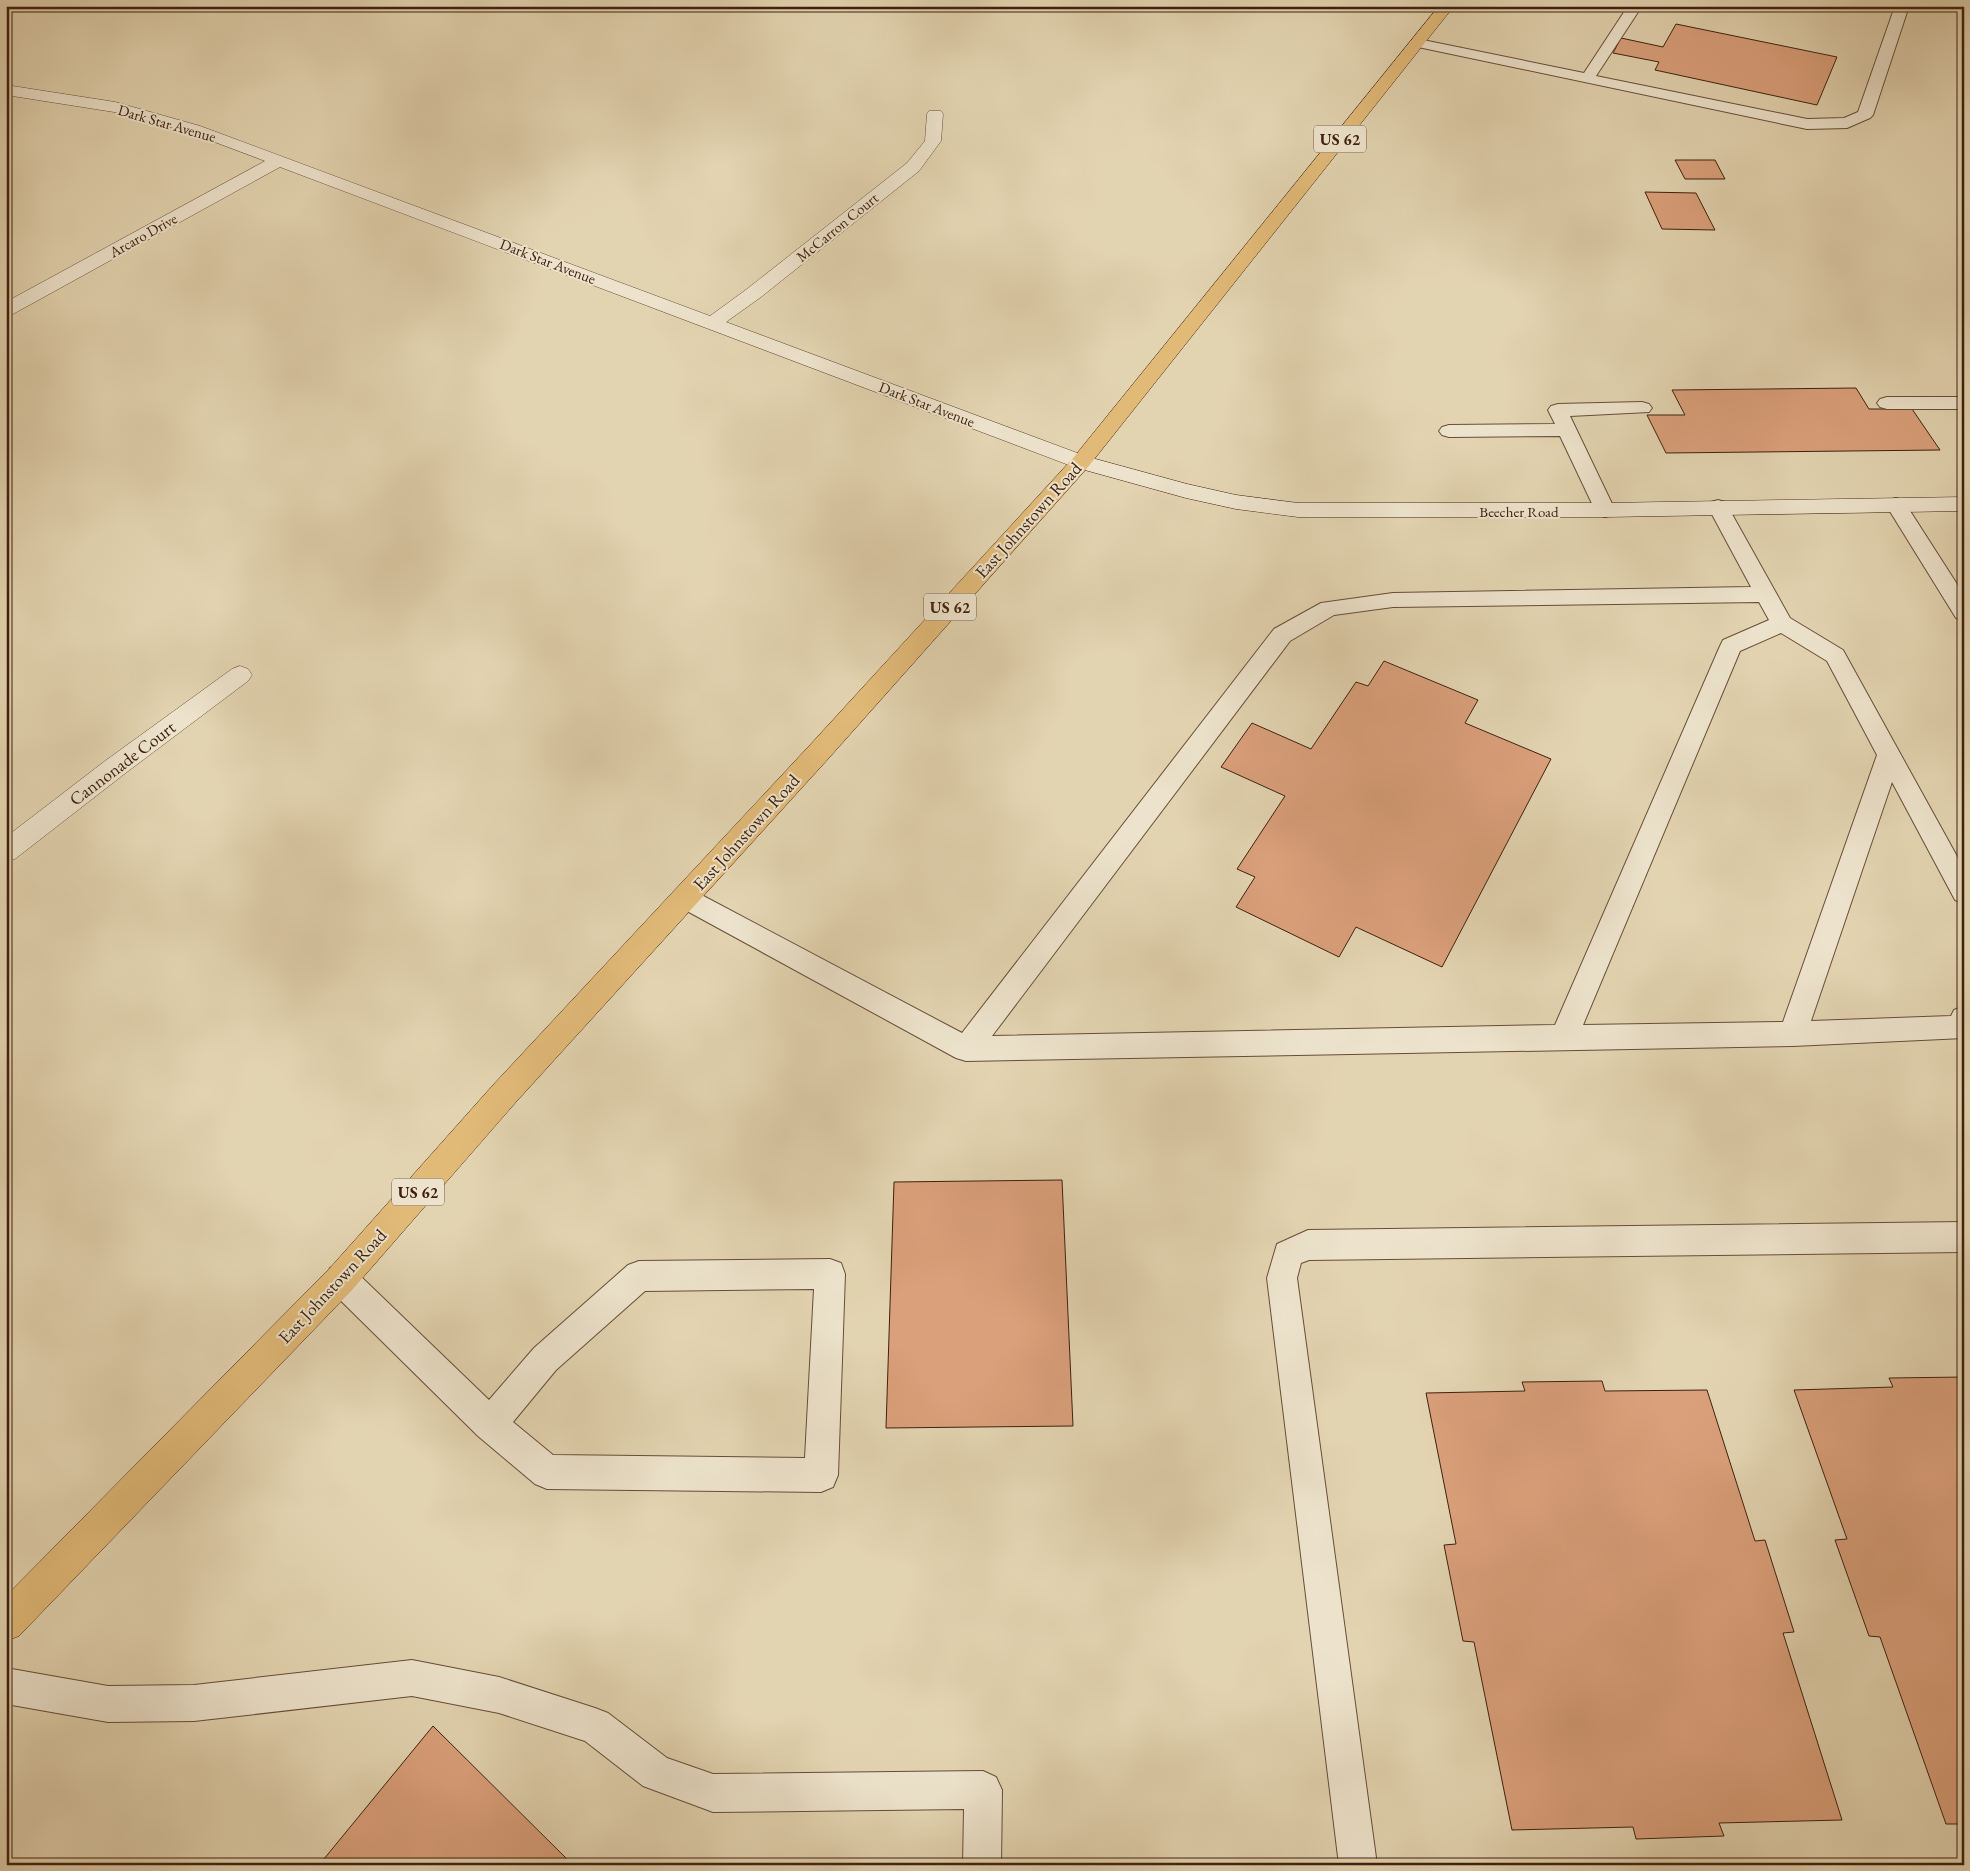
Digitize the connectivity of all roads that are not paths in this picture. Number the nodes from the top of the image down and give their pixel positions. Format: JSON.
{"nodes":[{"id":1,"x":1448,"y":6,"type":"edge"},
{"id":2,"x":1635,"y":6,"type":"edge"},
{"id":3,"x":1902,"y":6,"type":"edge"},
{"id":4,"x":1418,"y":43,"type":"junction"},
{"id":5,"x":1587,"y":78,"type":"junction"},
{"id":6,"x":6,"y":90,"type":"edge"},
{"id":7,"x":935,"y":114,"type":"dead end"},
{"id":8,"x":280,"y":160,"type":"junction"},
{"id":9,"x":6,"y":310,"type":"edge"},
{"id":10,"x":712,"y":323,"type":"junction"},
{"id":11,"x":1887,"y":403,"type":"dead end"},
{"id":12,"x":1964,"y":403,"type":"edge"},
{"id":13,"x":1642,"y":408,"type":"dead end"},
{"id":14,"x":1568,"y":430,"type":"junction"},
{"id":15,"x":1449,"y":431,"type":"dead end"},
{"id":16,"x":1081,"y":462,"type":"junction"},
{"id":17,"x":1896,"y":504,"type":"junction"},
{"id":18,"x":1964,"y":504,"type":"edge"},
{"id":19,"x":1718,"y":507,"type":"junction"},
{"id":20,"x":1605,"y":510,"type":"junction"},
{"id":21,"x":1766,"y":594,"type":"junction"},
{"id":22,"x":1964,"y":613,"type":"edge"},
{"id":23,"x":1782,"y":623,"type":"junction"},
{"id":24,"x":240,"y":675,"type":"dead end"},
{"id":25,"x":1889,"y":755,"type":"junction"},
{"id":26,"x":6,"y":852,"type":"edge"},
{"id":27,"x":1964,"y":893,"type":"edge"},
{"id":28,"x":685,"y":898,"type":"junction"},
{"id":29,"x":1964,"y":1018,"type":"edge"},
{"id":30,"x":1793,"y":1034,"type":"junction"},
{"id":31,"x":1564,"y":1037,"type":"junction"},
{"id":32,"x":966,"y":1049,"type":"junction"},
{"id":33,"x":1964,"y":1237,"type":"edge"},
{"id":34,"x":341,"y":1279,"type":"junction"},
{"id":35,"x":490,"y":1424,"type":"junction"},
{"id":36,"x":6,"y":1623,"type":"edge"},
{"id":37,"x":6,"y":1686,"type":"edge"},
{"id":38,"x":982,"y":1865,"type":"edge"},
{"id":39,"x":1358,"y":1865,"type":"edge"}],
"edges":[{"from":1,"to":4,"type":"highway","name":"East Johnstown Road","number":"US 62"},
{"from":2,"to":5,"type":"lane"},
{"from":3,"to":5,"type":"lane"},
{"from":4,"to":5,"type":"lane"},
{"from":4,"to":16,"type":"highway","name":"East Johnstown Road","number":"US 62"},
{"from":6,"to":8,"type":"street","name":"Dark Star Avenue"},
{"from":7,"to":10,"type":"street","name":"McCarron Court"},
{"from":8,"to":9,"type":"street","name":"Arcaro Drive"},
{"from":8,"to":10,"type":"street","name":"Dark Star Avenue"},
{"from":10,"to":16,"type":"street","name":"Dark Star Avenue"},
{"from":11,"to":12,"type":"lane"},
{"from":13,"to":14,"type":"lane"},
{"from":14,"to":15,"type":"lane"},
{"from":14,"to":20,"type":"lane"},
{"from":16,"to":20,"type":"street","name":"Beecher Road"},
{"from":16,"to":28,"type":"highway","name":"East Johnstown Road","number":"US 62"},
{"from":17,"to":18,"type":"street","name":"Beecher Road"},
{"from":17,"to":19,"type":"street","name":"Beecher Road"},
{"from":17,"to":22,"type":"lane"},
{"from":19,"to":20,"type":"street","name":"Beecher Road"},
{"from":19,"to":21,"type":"lane"},
{"from":21,"to":23,"type":"lane"},
{"from":21,"to":32,"type":"lane"},
{"from":23,"to":25,"type":"lane"},
{"from":23,"to":31,"type":"lane"},
{"from":24,"to":26,"type":"street","name":"Cannonade Court"},
{"from":25,"to":27,"type":"lane"},
{"from":25,"to":30,"type":"lane"},
{"from":28,"to":32,"type":"lane"},
{"from":28,"to":34,"type":"highway","name":"East Johnstown Road","number":"US 62"},
{"from":29,"to":30,"type":"lane"},
{"from":30,"to":31,"type":"lane"},
{"from":31,"to":32,"type":"lane"},
{"from":33,"to":39,"type":"lane"},
{"from":34,"to":35,"type":"lane"},
{"from":34,"to":36,"type":"highway","name":"East Johnstown Road","number":"US 62"},
{"from":35,"to":35,"type":"lane"},
{"from":37,"to":38,"type":"lane"}]}
